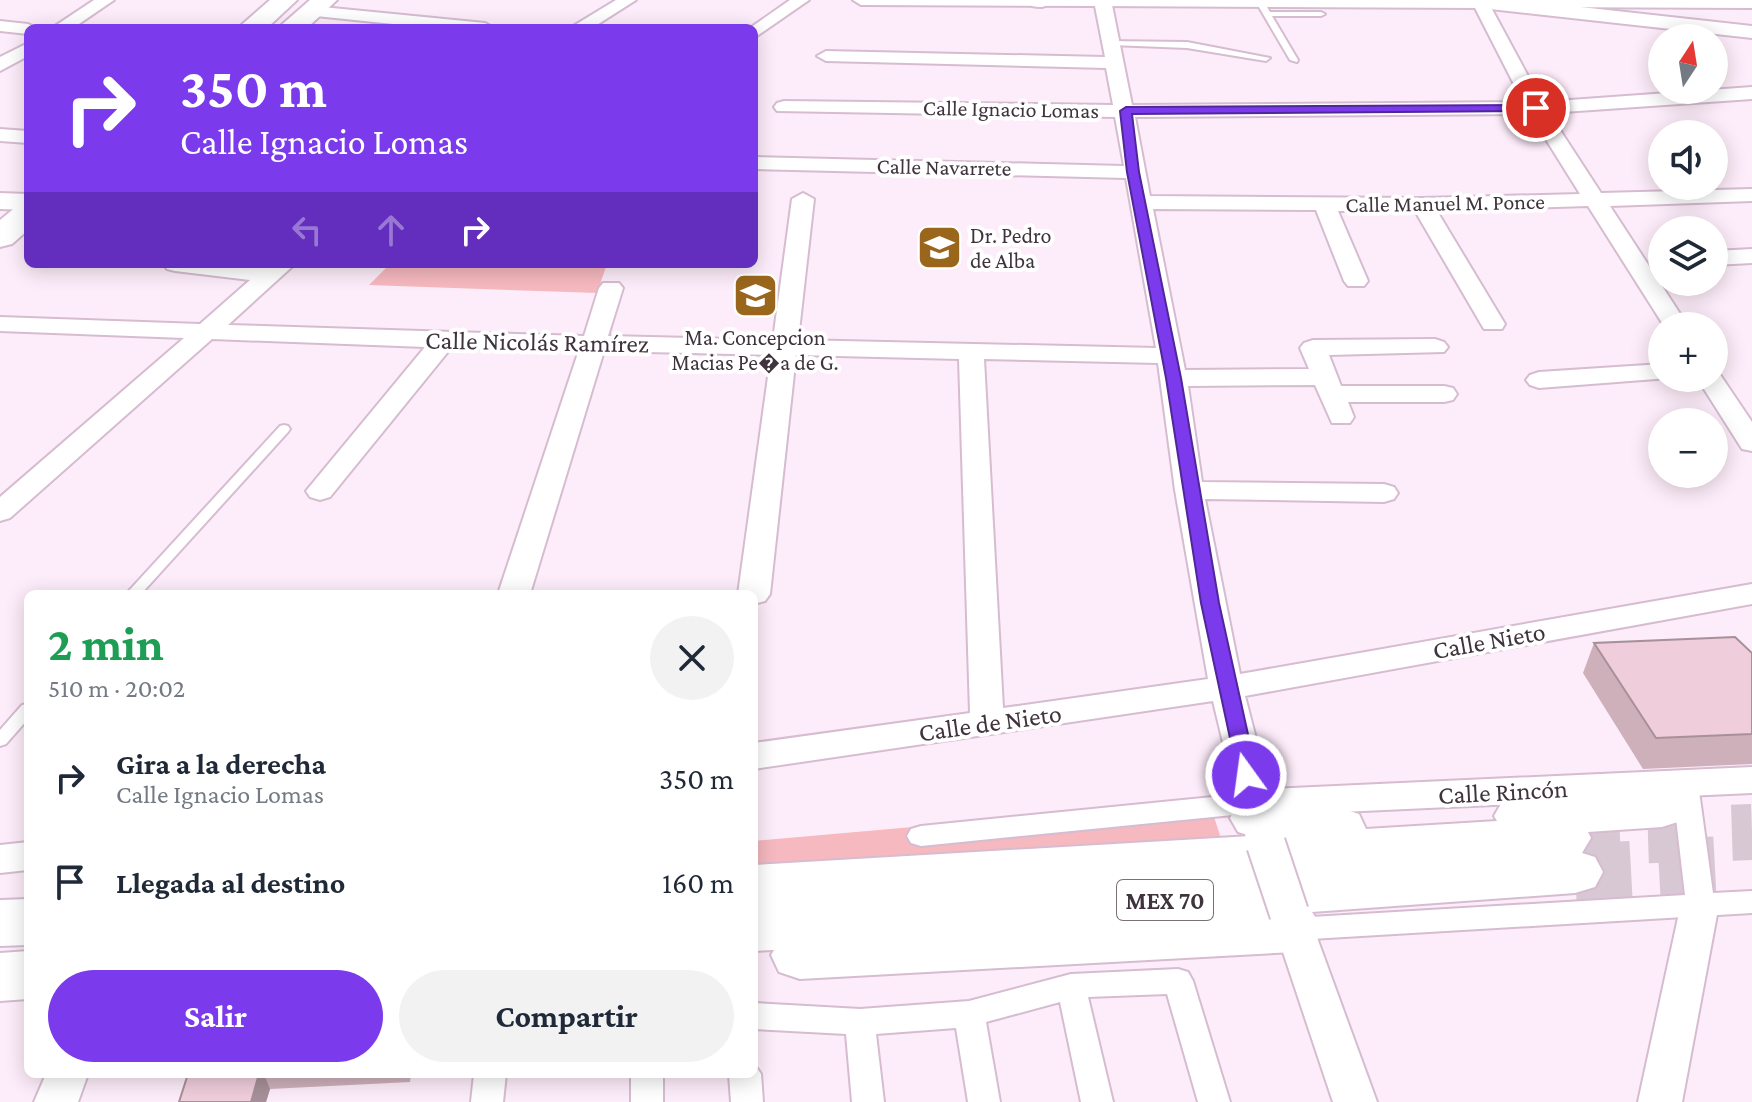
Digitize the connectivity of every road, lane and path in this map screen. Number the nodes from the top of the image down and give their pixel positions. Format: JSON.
{"nodes":[{"id":1,"x":106,"y":0,"type":"edge"},
{"id":2,"x":285,"y":0,"type":"edge"},
{"id":3,"x":628,"y":0,"type":"edge"},
{"id":4,"x":801,"y":0,"type":"edge"},
{"id":5,"x":861,"y":0,"type":"edge"},
{"id":6,"x":1100,"y":0,"type":"edge"},
{"id":7,"x":1040,"y":1,"type":"edge"},
{"id":8,"x":1166,"y":1,"type":"edge"},
{"id":9,"x":1480,"y":1,"type":"edge"},
{"id":10,"x":1715,"y":1,"type":"edge"},
{"id":11,"x":1752,"y":3,"type":"edge"},
{"id":12,"x":318,"y":6,"type":"edge"},
{"id":13,"x":450,"y":8,"type":"dead end"},
{"id":14,"x":1263,"y":8,"type":"edge"},
{"id":15,"x":1610,"y":10,"type":"junction"},
{"id":16,"x":1321,"y":14,"type":"dead end"},
{"id":17,"x":67,"y":24,"type":"edge"},
{"id":18,"x":256,"y":24,"type":"edge"},
{"id":19,"x":296,"y":24,"type":"edge"},
{"id":20,"x":422,"y":24,"type":"edge"},
{"id":21,"x":429,"y":24,"type":"edge"},
{"id":22,"x":586,"y":24,"type":"edge"},
{"id":23,"x":0,"y":26,"type":"edge"},
{"id":24,"x":24,"y":29,"type":"edge"},
{"id":25,"x":758,"y":30,"type":"edge"},
{"id":26,"x":1752,"y":32,"type":"edge"},
{"id":27,"x":24,"y":50,"type":"edge"},
{"id":28,"x":1113,"y":53,"type":"junction"},
{"id":29,"x":826,"y":56,"type":"dead end"},
{"id":30,"x":858,"y":57,"type":"junction"},
{"id":31,"x":1266,"y":58,"type":"dead end"},
{"id":32,"x":1294,"y":60,"type":"dead end"},
{"id":33,"x":0,"y":65,"type":"edge"},
{"id":34,"x":1752,"y":93,"type":"edge"},
{"id":35,"x":784,"y":107,"type":"dead end"},
{"id":36,"x":845,"y":107,"type":"junction"},
{"id":37,"x":1536,"y":108,"type":"junction"},
{"id":38,"x":1126,"y":111,"type":"junction"},
{"id":39,"x":0,"y":135,"type":"edge"},
{"id":40,"x":24,"y":137,"type":"edge"},
{"id":41,"x":758,"y":163,"type":"edge"},
{"id":42,"x":1133,"y":172,"type":"junction"},
{"id":43,"x":1752,"y":195,"type":"edge"},
{"id":44,"x":803,"y":199,"type":"dead end"},
{"id":45,"x":1592,"y":200,"type":"junction"},
{"id":46,"x":0,"y":201,"type":"edge"},
{"id":47,"x":24,"y":202,"type":"edge"},
{"id":48,"x":1139,"y":202,"type":"junction"},
{"id":49,"x":1325,"y":205,"type":"junction"},
{"id":50,"x":1422,"y":205,"type":"junction"},
{"id":51,"x":24,"y":222,"type":"edge"},
{"id":52,"x":12,"y":250,"type":"edge"},
{"id":53,"x":1752,"y":256,"type":"edge"},
{"id":54,"x":1728,"y":257,"type":"edge"},
{"id":55,"x":1648,"y":260,"type":"edge"},
{"id":56,"x":1633,"y":261,"type":"junction"},
{"id":57,"x":243,"y":268,"type":"edge"},
{"id":58,"x":277,"y":270,"type":"edge"},
{"id":59,"x":1356,"y":281,"type":"dead end"},
{"id":60,"x":611,"y":288,"type":"dead end"},
{"id":61,"x":1667,"y":312,"type":"edge"},
{"id":62,"x":0,"y":324,"type":"edge"},
{"id":63,"x":1493,"y":324,"type":"dead end"},
{"id":64,"x":203,"y":333,"type":"junction"},
{"id":65,"x":444,"y":340,"type":"junction"},
{"id":66,"x":596,"y":344,"type":"junction"},
{"id":67,"x":1435,"y":347,"type":"dead end"},
{"id":68,"x":782,"y":349,"type":"junction"},
{"id":69,"x":971,"y":354,"type":"junction"},
{"id":70,"x":1172,"y":367,"type":"junction"},
{"id":71,"x":1648,"y":373,"type":"edge"},
{"id":72,"x":1539,"y":380,"type":"dead end"},
{"id":73,"x":1720,"y":392,"type":"edge"},
{"id":74,"x":1444,"y":394,"type":"dead end"},
{"id":75,"x":1332,"y":396,"type":"junction"},
{"id":76,"x":284,"y":429,"type":"dead end"},
{"id":77,"x":1747,"y":429,"type":"edge"},
{"id":78,"x":1189,"y":490,"type":"junction"},
{"id":79,"x":320,"y":491,"type":"dead end"},
{"id":80,"x":1384,"y":493,"type":"dead end"},
{"id":81,"x":0,"y":512,"type":"edge"},
{"id":82,"x":137,"y":590,"type":"edge"},
{"id":83,"x":515,"y":590,"type":"edge"},
{"id":84,"x":754,"y":590,"type":"edge"},
{"id":85,"x":1752,"y":594,"type":"edge"},
{"id":86,"x":1226,"y":688,"type":"junction"},
{"id":87,"x":24,"y":713,"type":"edge"},
{"id":88,"x":987,"y":724,"type":"junction"},
{"id":89,"x":0,"y":740,"type":"edge"},
{"id":90,"x":758,"y":755,"type":"edge"},
{"id":91,"x":1752,"y":780,"type":"edge"},
{"id":92,"x":1673,"y":796,"type":"junction"},
{"id":93,"x":1259,"y":822,"type":"junction"},
{"id":94,"x":921,"y":836,"type":"dead end"},
{"id":95,"x":24,"y":856,"type":"edge"},
{"id":96,"x":0,"y":859,"type":"edge"},
{"id":97,"x":758,"y":887,"type":"edge"},
{"id":98,"x":1752,"y":902,"type":"edge"},
{"id":99,"x":1700,"y":904,"type":"junction"},
{"id":100,"x":1291,"y":921,"type":"junction"},
{"id":101,"x":24,"y":922,"type":"edge"},
{"id":102,"x":0,"y":923,"type":"edge"},
{"id":103,"x":758,"y":928,"type":"edge"},
{"id":104,"x":758,"y":958,"type":"edge"},
{"id":105,"x":24,"y":975,"type":"edge"},
{"id":106,"x":0,"y":977,"type":"edge"},
{"id":107,"x":1071,"y":986,"type":"junction"},
{"id":108,"x":969,"y":1014,"type":"junction"},
{"id":109,"x":758,"y":1016,"type":"edge"},
{"id":110,"x":860,"y":1022,"type":"junction"},
{"id":111,"x":65,"y":1078,"type":"edge"},
{"id":112,"x":490,"y":1078,"type":"edge"},
{"id":113,"x":647,"y":1078,"type":"edge"},
{"id":114,"x":745,"y":1078,"type":"edge"},
{"id":115,"x":56,"y":1102,"type":"edge"},
{"id":116,"x":487,"y":1102,"type":"edge"},
{"id":117,"x":647,"y":1102,"type":"edge"},
{"id":118,"x":747,"y":1102,"type":"edge"},
{"id":119,"x":868,"y":1102,"type":"edge"},
{"id":120,"x":984,"y":1102,"type":"edge"},
{"id":121,"x":1097,"y":1102,"type":"edge"},
{"id":122,"x":1214,"y":1102,"type":"edge"},
{"id":123,"x":1355,"y":1102,"type":"edge"},
{"id":124,"x":1660,"y":1102,"type":"edge"}],
"edges":[{"from":1,"to":17,"type":"street"},
{"from":2,"to":18,"type":"main road"},
{"from":3,"to":22,"type":"street"},
{"from":4,"to":25,"type":"street"},
{"from":5,"to":7,"type":"street"},
{"from":6,"to":7,"type":"street"},
{"from":6,"to":8,"type":"street"},
{"from":6,"to":28,"type":"street"},
{"from":8,"to":14,"type":"street"},
{"from":9,"to":14,"type":"street"},
{"from":9,"to":15,"type":"street"},
{"from":9,"to":37,"type":"street"},
{"from":10,"to":11,"type":"street"},
{"from":10,"to":15,"type":"street"},
{"from":10,"to":26,"type":"street"},
{"from":12,"to":19,"type":"main road"},
{"from":12,"to":20,"type":"street"},
{"from":13,"to":21,"type":"street"},
{"from":14,"to":16,"type":"lane"},
{"from":14,"to":32,"type":"lane"},
{"from":15,"to":26,"type":"street"},
{"from":23,"to":24,"type":"street"},
{"from":27,"to":33,"type":"street"},
{"from":28,"to":30,"type":"street"},
{"from":28,"to":31,"type":"lane"},
{"from":28,"to":38,"type":"street"},
{"from":29,"to":30,"type":"street"},
{"from":30,"to":36,"type":"street"},
{"from":34,"to":37,"type":"street","name":"Calle Ignacio Lomas"},
{"from":35,"to":36,"type":"street","name":"Calle Ignacio Lomas"},
{"from":36,"to":38,"type":"street","name":"Calle Ignacio Lomas"},
{"from":37,"to":38,"type":"street","name":"Calle Ignacio Lomas"},
{"from":37,"to":45,"type":"street"},
{"from":38,"to":42,"type":"street"},
{"from":39,"to":40,"type":"street"},
{"from":41,"to":42,"type":"street","name":"Calle Navarrete"},
{"from":42,"to":48,"type":"street"},
{"from":43,"to":45,"type":"street","name":"Calle Manuel M. Ponce"},
{"from":44,"to":68,"type":"street"},
{"from":45,"to":50,"type":"street","name":"Calle Manuel M. Ponce"},
{"from":45,"to":56,"type":"street"},
{"from":46,"to":47,"type":"street"},
{"from":48,"to":49,"type":"street","name":"Calle Manuel M. Ponce"},
{"from":48,"to":70,"type":"street"},
{"from":49,"to":50,"type":"street","name":"Calle Manuel M. Ponce"},
{"from":49,"to":59,"type":"street"},
{"from":50,"to":63,"type":"street"},
{"from":51,"to":52,"type":"main road"},
{"from":53,"to":54,"type":"street"},
{"from":55,"to":56,"type":"street"},
{"from":56,"to":61,"type":"street"},
{"from":57,"to":58,"type":"street"},
{"from":58,"to":64,"type":"street"},
{"from":60,"to":66,"type":"street"},
{"from":62,"to":64,"type":"street","name":"Calle Nicolás Ramírez"},
{"from":64,"to":65,"type":"street","name":"Calle Nicolás Ramírez"},
{"from":64,"to":81,"type":"street"},
{"from":65,"to":66,"type":"street","name":"Calle Nicolás Ramírez"},
{"from":65,"to":79,"type":"street"},
{"from":66,"to":68,"type":"street","name":"Calle Nicolás Ramírez"},
{"from":66,"to":83,"type":"street"},
{"from":67,"to":75,"type":"street"},
{"from":68,"to":69,"type":"street","name":"Calle Nicolás Ramírez"},
{"from":68,"to":84,"type":"street"},
{"from":69,"to":70,"type":"street","name":"Calle Nicolás Ramírez"},
{"from":69,"to":88,"type":"street"},
{"from":70,"to":75,"type":"street","name":"Calle Nicolás Ramírez"},
{"from":70,"to":78,"type":"street"},
{"from":71,"to":72,"type":"street"},
{"from":73,"to":77,"type":"street"},
{"from":74,"to":75,"type":"street","name":"Calle Nicolás Ramírez"},
{"from":76,"to":82,"type":"lane"},
{"from":78,"to":80,"type":"street"},
{"from":78,"to":86,"type":"street"},
{"from":85,"to":86,"type":"street","name":"Calle Nieto"},
{"from":86,"to":88,"type":"street","name":"Calle de Nieto"},
{"from":86,"to":93,"type":"street"},
{"from":87,"to":89,"type":"lane"},
{"from":88,"to":90,"type":"street","name":"Calle de Nieto"},
{"from":91,"to":92,"type":"street"},
{"from":92,"to":93,"type":"main road"},
{"from":92,"to":99,"type":"street"},
{"from":93,"to":94,"type":"street"},
{"from":93,"to":100,"type":"street","bridge":true},
{"from":95,"to":96,"type":"street"},
{"from":97,"to":103,"type":"main road","number":"MEX 70"},
{"from":98,"to":99,"type":"street"},
{"from":99,"to":100,"type":"street"},
{"from":99,"to":124,"type":"street"},
{"from":100,"to":104,"type":"main road"},
{"from":100,"to":123,"type":"street"},
{"from":101,"to":102,"type":"main road"},
{"from":105,"to":106,"type":"main road"},
{"from":107,"to":108,"type":"street"},
{"from":107,"to":121,"type":"street"},
{"from":107,"to":122,"type":"street"},
{"from":108,"to":110,"type":"street"},
{"from":108,"to":120,"type":"street"},
{"from":109,"to":110,"type":"street"},
{"from":110,"to":119,"type":"street"},
{"from":111,"to":115,"type":"street"},
{"from":112,"to":116,"type":"street"},
{"from":113,"to":117,"type":"street"},
{"from":114,"to":118,"type":"street"}]}
